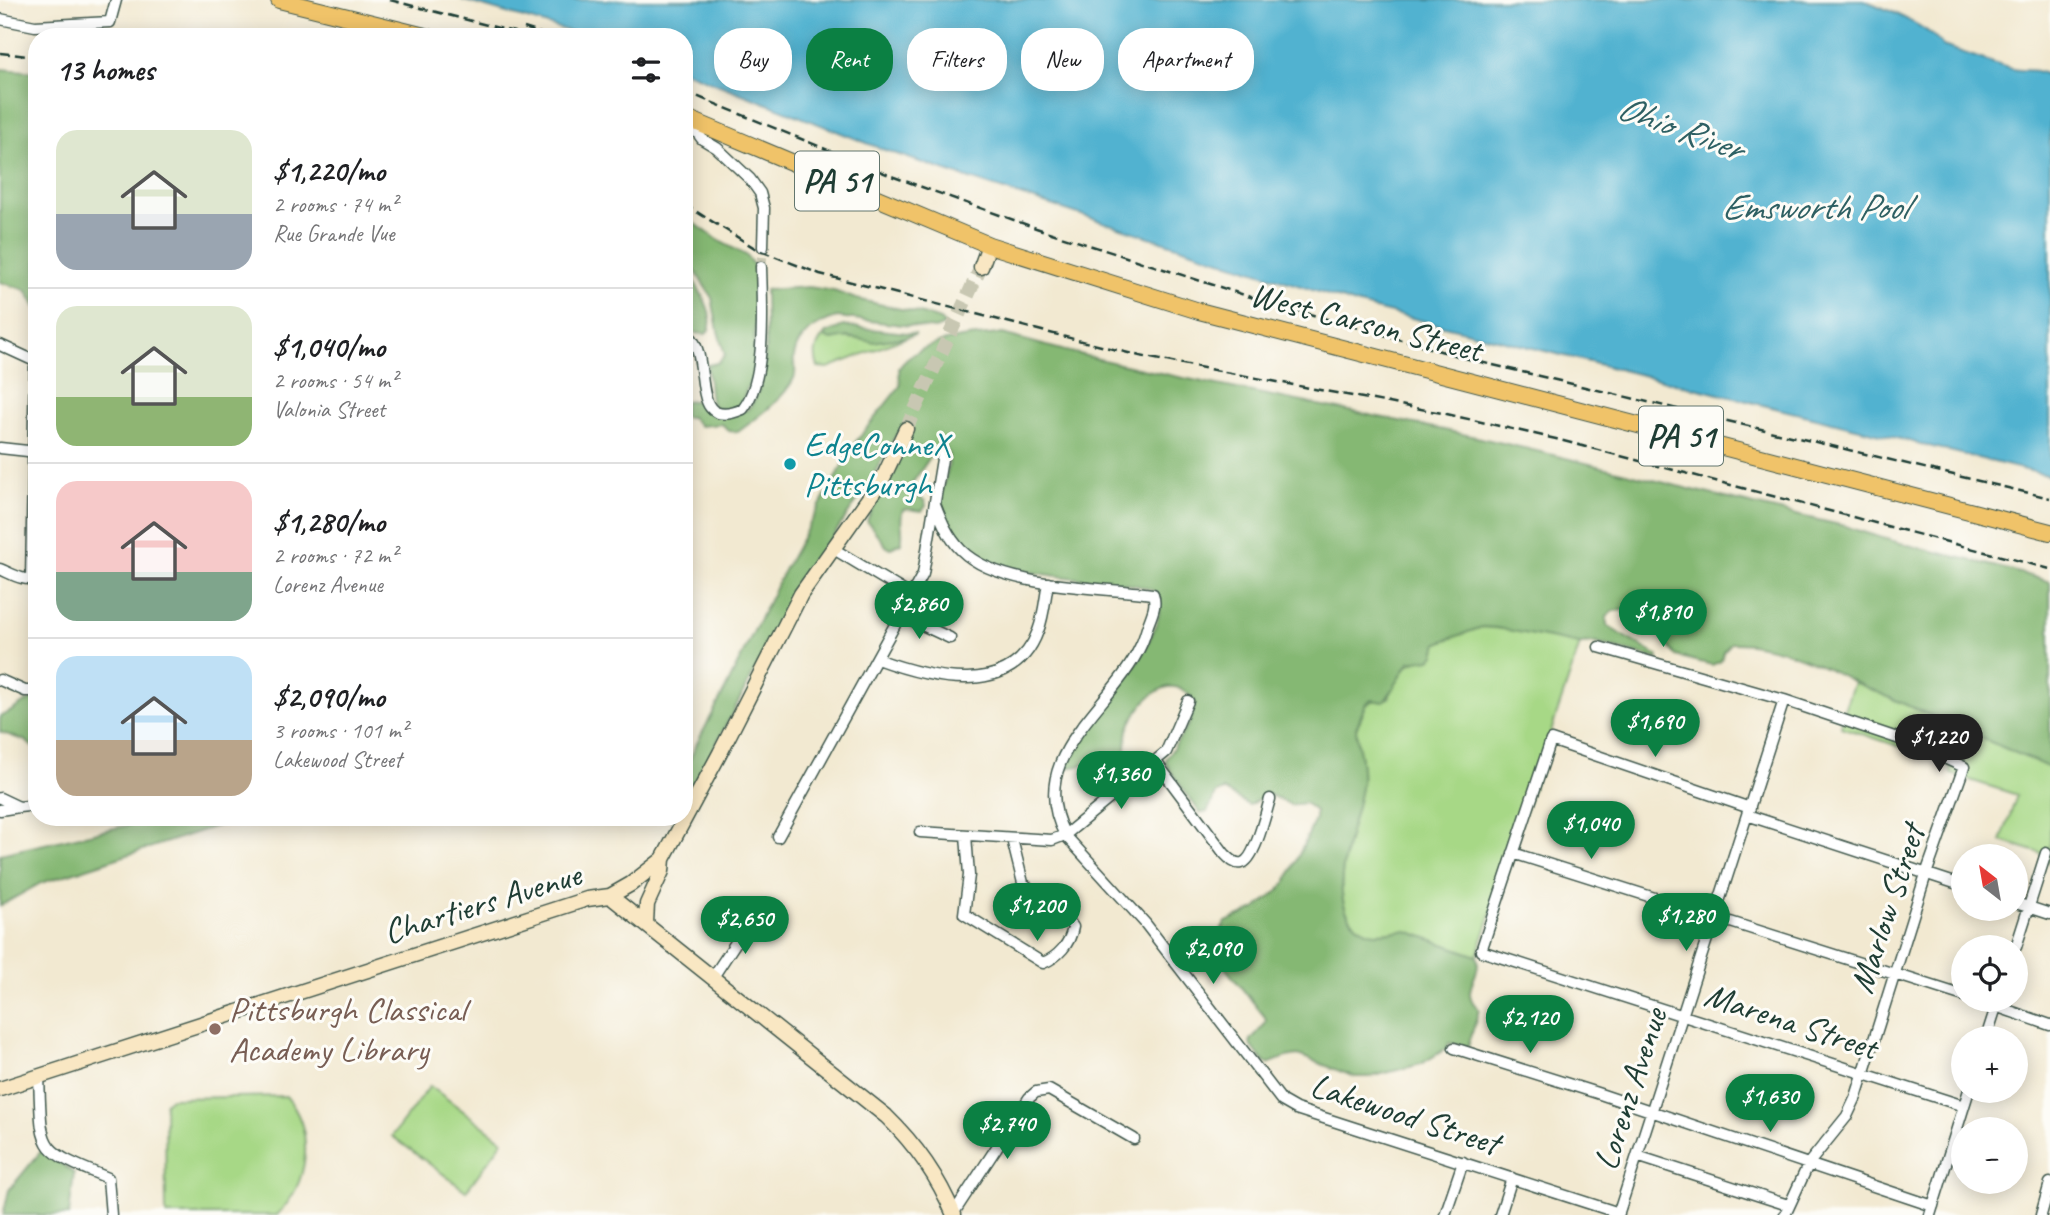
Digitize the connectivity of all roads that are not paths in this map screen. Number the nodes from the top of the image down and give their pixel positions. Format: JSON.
{"nodes":[{"id":1,"x":116,"y":0,"type":"edge"},
{"id":2,"x":279,"y":0,"type":"edge"},
{"id":3,"x":0,"y":19,"type":"edge"},
{"id":4,"x":393,"y":28,"type":"edge"},
{"id":5,"x":693,"y":121,"type":"edge"},
{"id":6,"x":693,"y":128,"type":"edge"},
{"id":7,"x":989,"y":245,"type":"junction"},
{"id":8,"x":763,"y":247,"type":"tunnel mouth"},
{"id":9,"x":761,"y":267,"type":"tunnel mouth"},
{"id":10,"x":981,"y":267,"type":"tunnel mouth"},
{"id":11,"x":693,"y":338,"type":"edge"},
{"id":12,"x":0,"y":345,"type":"edge"},
{"id":13,"x":28,"y":357,"type":"edge"},
{"id":14,"x":905,"y":429,"type":"tunnel mouth"},
{"id":15,"x":0,"y":448,"type":"edge"},
{"id":16,"x":28,"y":451,"type":"edge"},
{"id":17,"x":943,"y":453,"type":"dead end"},
{"id":18,"x":935,"y":504,"type":"junction"},
{"id":19,"x":2050,"y":532,"type":"edge"},
{"id":20,"x":832,"y":548,"type":"junction"},
{"id":21,"x":0,"y":569,"type":"edge"},
{"id":22,"x":28,"y":577,"type":"edge"},
{"id":23,"x":1048,"y":583,"type":"junction"},
{"id":24,"x":912,"y":596,"type":"junction"},
{"id":25,"x":901,"y":614,"type":"junction"},
{"id":26,"x":950,"y":638,"type":"dead end"},
{"id":27,"x":1599,"y":647,"type":"dead end"},
{"id":28,"x":877,"y":659,"type":"junction"},
{"id":29,"x":0,"y":680,"type":"edge"},
{"id":30,"x":28,"y":691,"type":"edge"},
{"id":31,"x":1784,"y":700,"type":"junction"},
{"id":32,"x":1188,"y":701,"type":"dead end"},
{"id":33,"x":1156,"y":762,"type":"junction"},
{"id":34,"x":0,"y":797,"type":"edge"},
{"id":35,"x":1270,"y":799,"type":"dead end"},
{"id":36,"x":693,"y":804,"type":"edge"},
{"id":37,"x":28,"y":806,"type":"edge"},
{"id":38,"x":19,"y":807,"type":"junction"},
{"id":39,"x":0,"y":810,"type":"edge"},
{"id":40,"x":1748,"y":812,"type":"junction"},
{"id":41,"x":681,"y":826,"type":"edge"},
{"id":42,"x":920,"y":832,"type":"dead end"},
{"id":43,"x":966,"y":835,"type":"junction"},
{"id":44,"x":1066,"y":835,"type":"junction"},
{"id":45,"x":778,"y":837,"type":"dead end"},
{"id":46,"x":1012,"y":839,"type":"junction"},
{"id":47,"x":2046,"y":852,"type":"dead end"},
{"id":48,"x":1513,"y":853,"type":"junction"},
{"id":49,"x":663,"y":859,"type":"junction"},
{"id":50,"x":1926,"y":874,"type":"junction"},
{"id":51,"x":1951,"y":882,"type":"edge"},
{"id":52,"x":610,"y":895,"type":"junction"},
{"id":53,"x":2029,"y":907,"type":"junction"},
{"id":54,"x":2050,"y":914,"type":"edge"},
{"id":55,"x":1715,"y":916,"type":"junction"},
{"id":56,"x":752,"y":918,"type":"dead end"},
{"id":57,"x":646,"y":923,"type":"junction"},
{"id":58,"x":2019,"y":935,"type":"edge"},
{"id":59,"x":1896,"y":974,"type":"junction"},
{"id":60,"x":713,"y":977,"type":"junction"},
{"id":61,"x":1951,"y":992,"type":"edge"},
{"id":62,"x":2018,"y":1012,"type":"edge"},
{"id":63,"x":1683,"y":1016,"type":"junction"},
{"id":64,"x":2050,"y":1026,"type":"edge"},
{"id":65,"x":1454,"y":1048,"type":"dead end"},
{"id":66,"x":1864,"y":1074,"type":"junction"},
{"id":67,"x":39,"y":1076,"type":"junction"},
{"id":68,"x":0,"y":1089,"type":"edge"},
{"id":69,"x":1965,"y":1103,"type":"edge"},
{"id":70,"x":1964,"y":1106,"type":"junction"},
{"id":71,"x":1651,"y":1111,"type":"junction"},
{"id":72,"x":1134,"y":1139,"type":"dead end"},
{"id":73,"x":1637,"y":1156,"type":"junction"},
{"id":74,"x":1462,"y":1162,"type":"junction"},
{"id":75,"x":1809,"y":1163,"type":"junction"},
{"id":76,"x":1512,"y":1178,"type":"junction"},
{"id":77,"x":2050,"y":1183,"type":"edge"},
{"id":78,"x":1787,"y":1210,"type":"edge"},
{"id":79,"x":1931,"y":1211,"type":"edge"},
{"id":80,"x":953,"y":1214,"type":"edge"},
{"id":81,"x":1618,"y":1214,"type":"edge"},
{"id":82,"x":111,"y":1215,"type":"edge"},
{"id":83,"x":1445,"y":1215,"type":"edge"},
{"id":84,"x":1500,"y":1215,"type":"edge"},
{"id":85,"x":2040,"y":1215,"type":"edge"}],
"edges":[{"from":1,"to":3,"type":"street"},
{"from":2,"to":4,"type":"main road"},
{"from":5,"to":7,"type":"main road","name":"West Carson Street","number":"PA 51"},
{"from":6,"to":8,"type":"street"},
{"from":7,"to":10,"type":"street"},
{"from":7,"to":19,"type":"main road","name":"West Carson Street","number":"PA 51"},
{"from":9,"to":11,"type":"street"},
{"from":12,"to":13,"type":"street"},
{"from":14,"to":20,"type":"street"},
{"from":15,"to":16,"type":"street"},
{"from":17,"to":18,"type":"street"},
{"from":18,"to":23,"type":"street"},
{"from":18,"to":24,"type":"street"},
{"from":20,"to":24,"type":"street"},
{"from":20,"to":36,"type":"street"},
{"from":21,"to":22,"type":"street"},
{"from":23,"to":28,"type":"street"},
{"from":23,"to":44,"type":"street","name":"Lakewood Street"},
{"from":24,"to":25,"type":"street"},
{"from":25,"to":26,"type":"street"},
{"from":25,"to":28,"type":"street"},
{"from":27,"to":31,"type":"street"},
{"from":28,"to":45,"type":"street"},
{"from":29,"to":30,"type":"street"},
{"from":31,"to":40,"type":"street","name":"Lorenz Avenue"},
{"from":31,"to":50,"type":"street","name":"Marlow Street"},
{"from":32,"to":33,"type":"street"},
{"from":33,"to":35,"type":"street"},
{"from":33,"to":44,"type":"street"},
{"from":34,"to":38,"type":"street"},
{"from":37,"to":38,"type":"street"},
{"from":38,"to":39,"type":"street"},
{"from":40,"to":48,"type":"street"},
{"from":40,"to":50,"type":"street"},
{"from":40,"to":55,"type":"street","name":"Lorenz Avenue"},
{"from":41,"to":49,"type":"street"},
{"from":42,"to":43,"type":"street"},
{"from":43,"to":46,"type":"street"},
{"from":43,"to":46,"type":"street"},
{"from":44,"to":46,"type":"street"},
{"from":44,"to":74,"type":"street","name":"Lakewood Street"},
{"from":47,"to":53,"type":"street"},
{"from":48,"to":55,"type":"street"},
{"from":48,"to":63,"type":"street","name":"Marena Street"},
{"from":49,"to":52,"type":"street"},
{"from":49,"to":57,"type":"street"},
{"from":50,"to":51,"type":"street"},
{"from":50,"to":59,"type":"street","name":"Marlow Street"},
{"from":52,"to":57,"type":"street","name":"Chartiers Avenue"},
{"from":52,"to":67,"type":"street","name":"Chartiers Avenue"},
{"from":53,"to":54,"type":"street"},
{"from":53,"to":58,"type":"street"},
{"from":55,"to":59,"type":"street"},
{"from":55,"to":63,"type":"street","name":"Lorenz Avenue"},
{"from":56,"to":60,"type":"street"},
{"from":57,"to":60,"type":"street","name":"Chartiers Avenue"},
{"from":59,"to":61,"type":"street"},
{"from":59,"to":66,"type":"street","name":"Marlow Street"},
{"from":60,"to":80,"type":"street","name":"Chartiers Avenue"},
{"from":62,"to":64,"type":"street"},
{"from":63,"to":66,"type":"street","name":"Marena Street"},
{"from":63,"to":71,"type":"street","name":"Lorenz Avenue"},
{"from":65,"to":71,"type":"street"},
{"from":66,"to":70,"type":"street","name":"Marena Street"},
{"from":66,"to":75,"type":"street","name":"Marlow Street"},
{"from":67,"to":68,"type":"street","name":"Chartiers Avenue"},
{"from":67,"to":82,"type":"street"},
{"from":69,"to":70,"type":"street"},
{"from":70,"to":79,"type":"street"},
{"from":71,"to":73,"type":"street","name":"Lorenz Avenue"},
{"from":71,"to":75,"type":"street"},
{"from":72,"to":80,"type":"street"},
{"from":73,"to":78,"type":"street"},
{"from":73,"to":81,"type":"street","name":"Lorenz Avenue"},
{"from":74,"to":76,"type":"street","name":"Lakewood Street"},
{"from":74,"to":83,"type":"street"},
{"from":75,"to":78,"type":"street","name":"Marlow Street"},
{"from":75,"to":79,"type":"street"},
{"from":76,"to":81,"type":"street","name":"Lakewood Street"},
{"from":76,"to":84,"type":"street"},
{"from":77,"to":85,"type":"street"}]}
